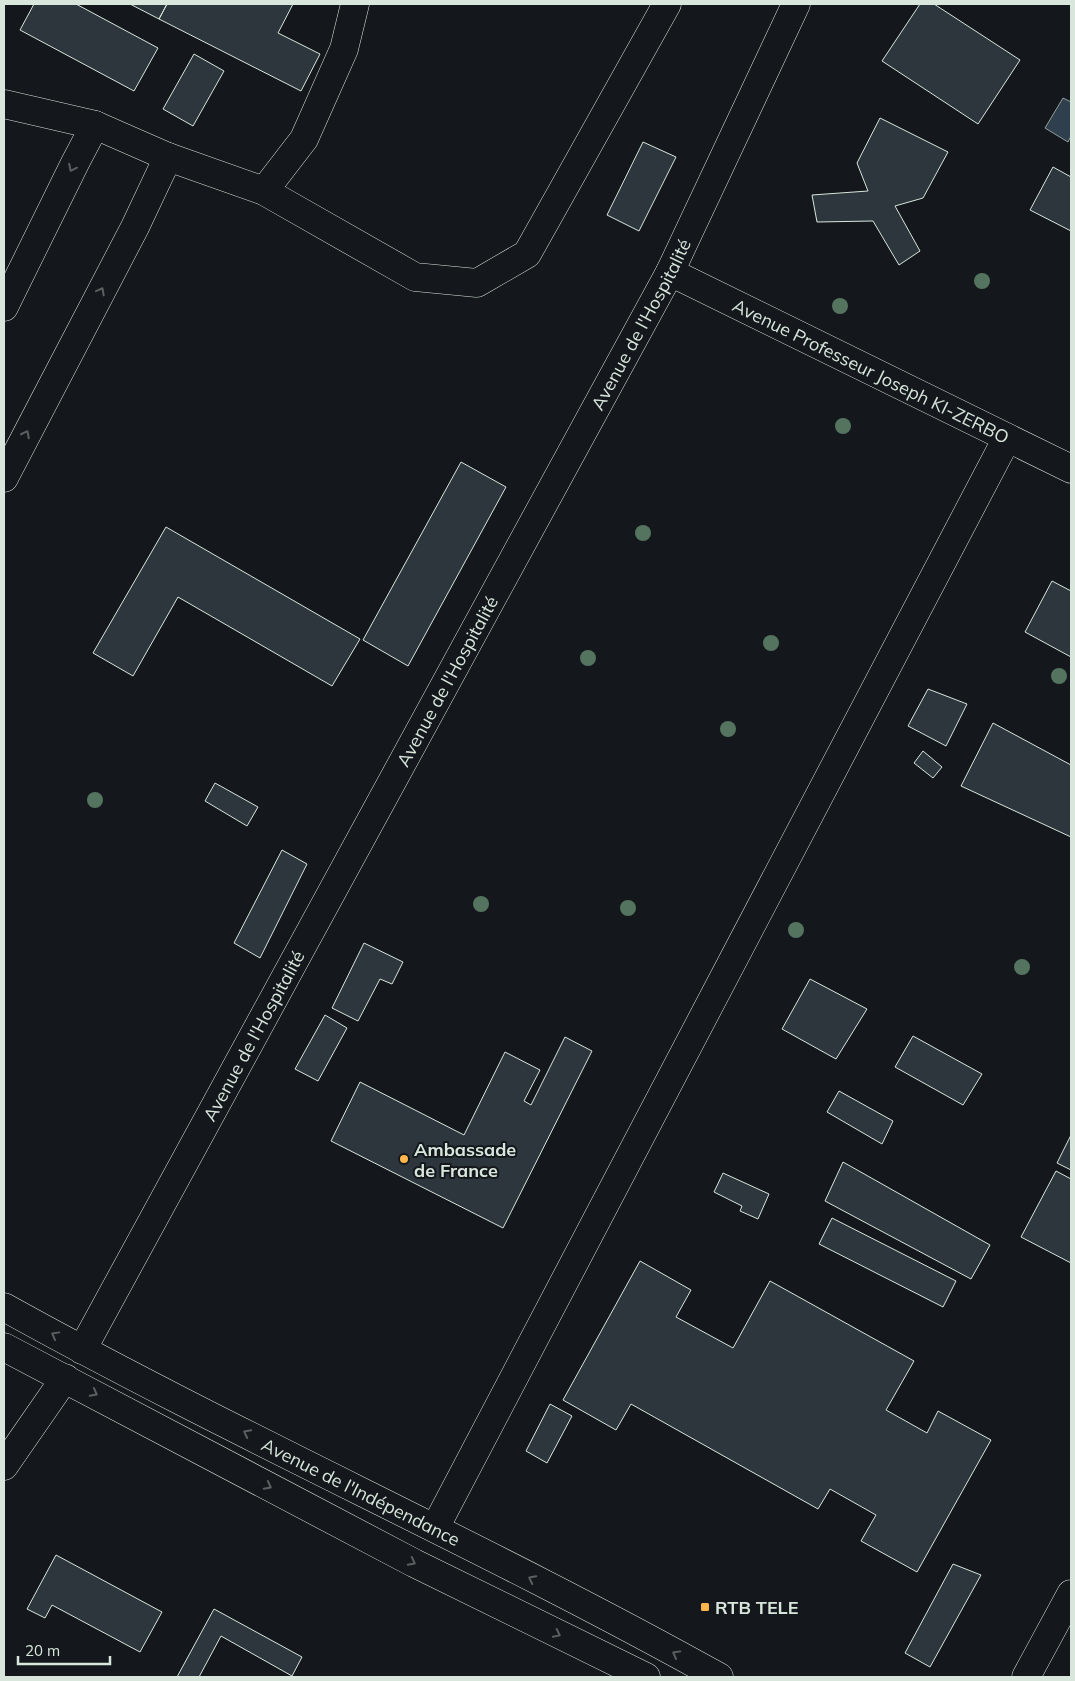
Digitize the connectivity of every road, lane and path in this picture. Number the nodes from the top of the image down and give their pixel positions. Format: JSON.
{"nodes":[{"id":1,"x":356,"y":4,"type":"edge"},
{"id":2,"x":667,"y":4,"type":"edge"},
{"id":3,"x":796,"y":4,"type":"edge"},
{"id":4,"x":4,"y":104,"type":"edge"},
{"id":5,"x":95,"y":125,"type":"junction"},
{"id":6,"x":168,"y":157,"type":"junction"},
{"id":7,"x":264,"y":192,"type":"junction"},
{"id":8,"x":670,"y":272,"type":"junction"},
{"id":9,"x":4,"y":307,"type":"edge"},
{"id":10,"x":1008,"y":438,"type":"junction"},
{"id":11,"x":1071,"y":469,"type":"edge"},
{"id":12,"x":4,"y":478,"type":"edge"},
{"id":13,"x":4,"y":1307,"type":"edge"},
{"id":14,"x":4,"y":1347,"type":"edge"},
{"id":15,"x":82,"y":1350,"type":"junction"},
{"id":16,"x":65,"y":1378,"type":"junction"},
{"id":17,"x":4,"y":1466,"type":"edge"},
{"id":18,"x":435,"y":1528,"type":"junction"},
{"id":19,"x":1071,"y":1594,"type":"edge"},
{"id":20,"x":646,"y":1677,"type":"edge"},
{"id":21,"x":719,"y":1677,"type":"edge"},
{"id":22,"x":1026,"y":1677,"type":"edge"}],
"edges":[{"from":1,"to":7,"type":"street"},
{"from":2,"to":7,"type":"street"},
{"from":3,"to":8,"type":"street","name":"Avenue de l'Hospitalité"},
{"from":4,"to":5,"type":"street"},
{"from":5,"to":6,"type":"street"},
{"from":5,"to":9,"type":"street","one_way":true},
{"from":6,"to":7,"type":"street"},
{"from":12,"to":6,"type":"street","one_way":true},
{"from":8,"to":10,"type":"street","name":"Avenue Professeur Joseph KI-ZERBO"},
{"from":8,"to":15,"type":"street","name":"Avenue de l'Hospitalité"},
{"from":10,"to":11,"type":"street","name":"Avenue Professeur Joseph KI-ZERBO"},
{"from":10,"to":18,"type":"street"},
{"from":15,"to":13,"type":"street","name":"Avenue de l'Indépendance","one_way":true},
{"from":14,"to":16,"type":"street","name":"Avenue de l'Indépendance"},
{"from":18,"to":15,"type":"street","name":"Avenue de l'Indépendance","one_way":true},
{"from":16,"to":17,"type":"street"},
{"from":16,"to":20,"type":"street","name":"Avenue de l'Indépendance","one_way":true},
{"from":21,"to":18,"type":"street","name":"Avenue de l'Indépendance","one_way":true},
{"from":19,"to":22,"type":"street"}]}
